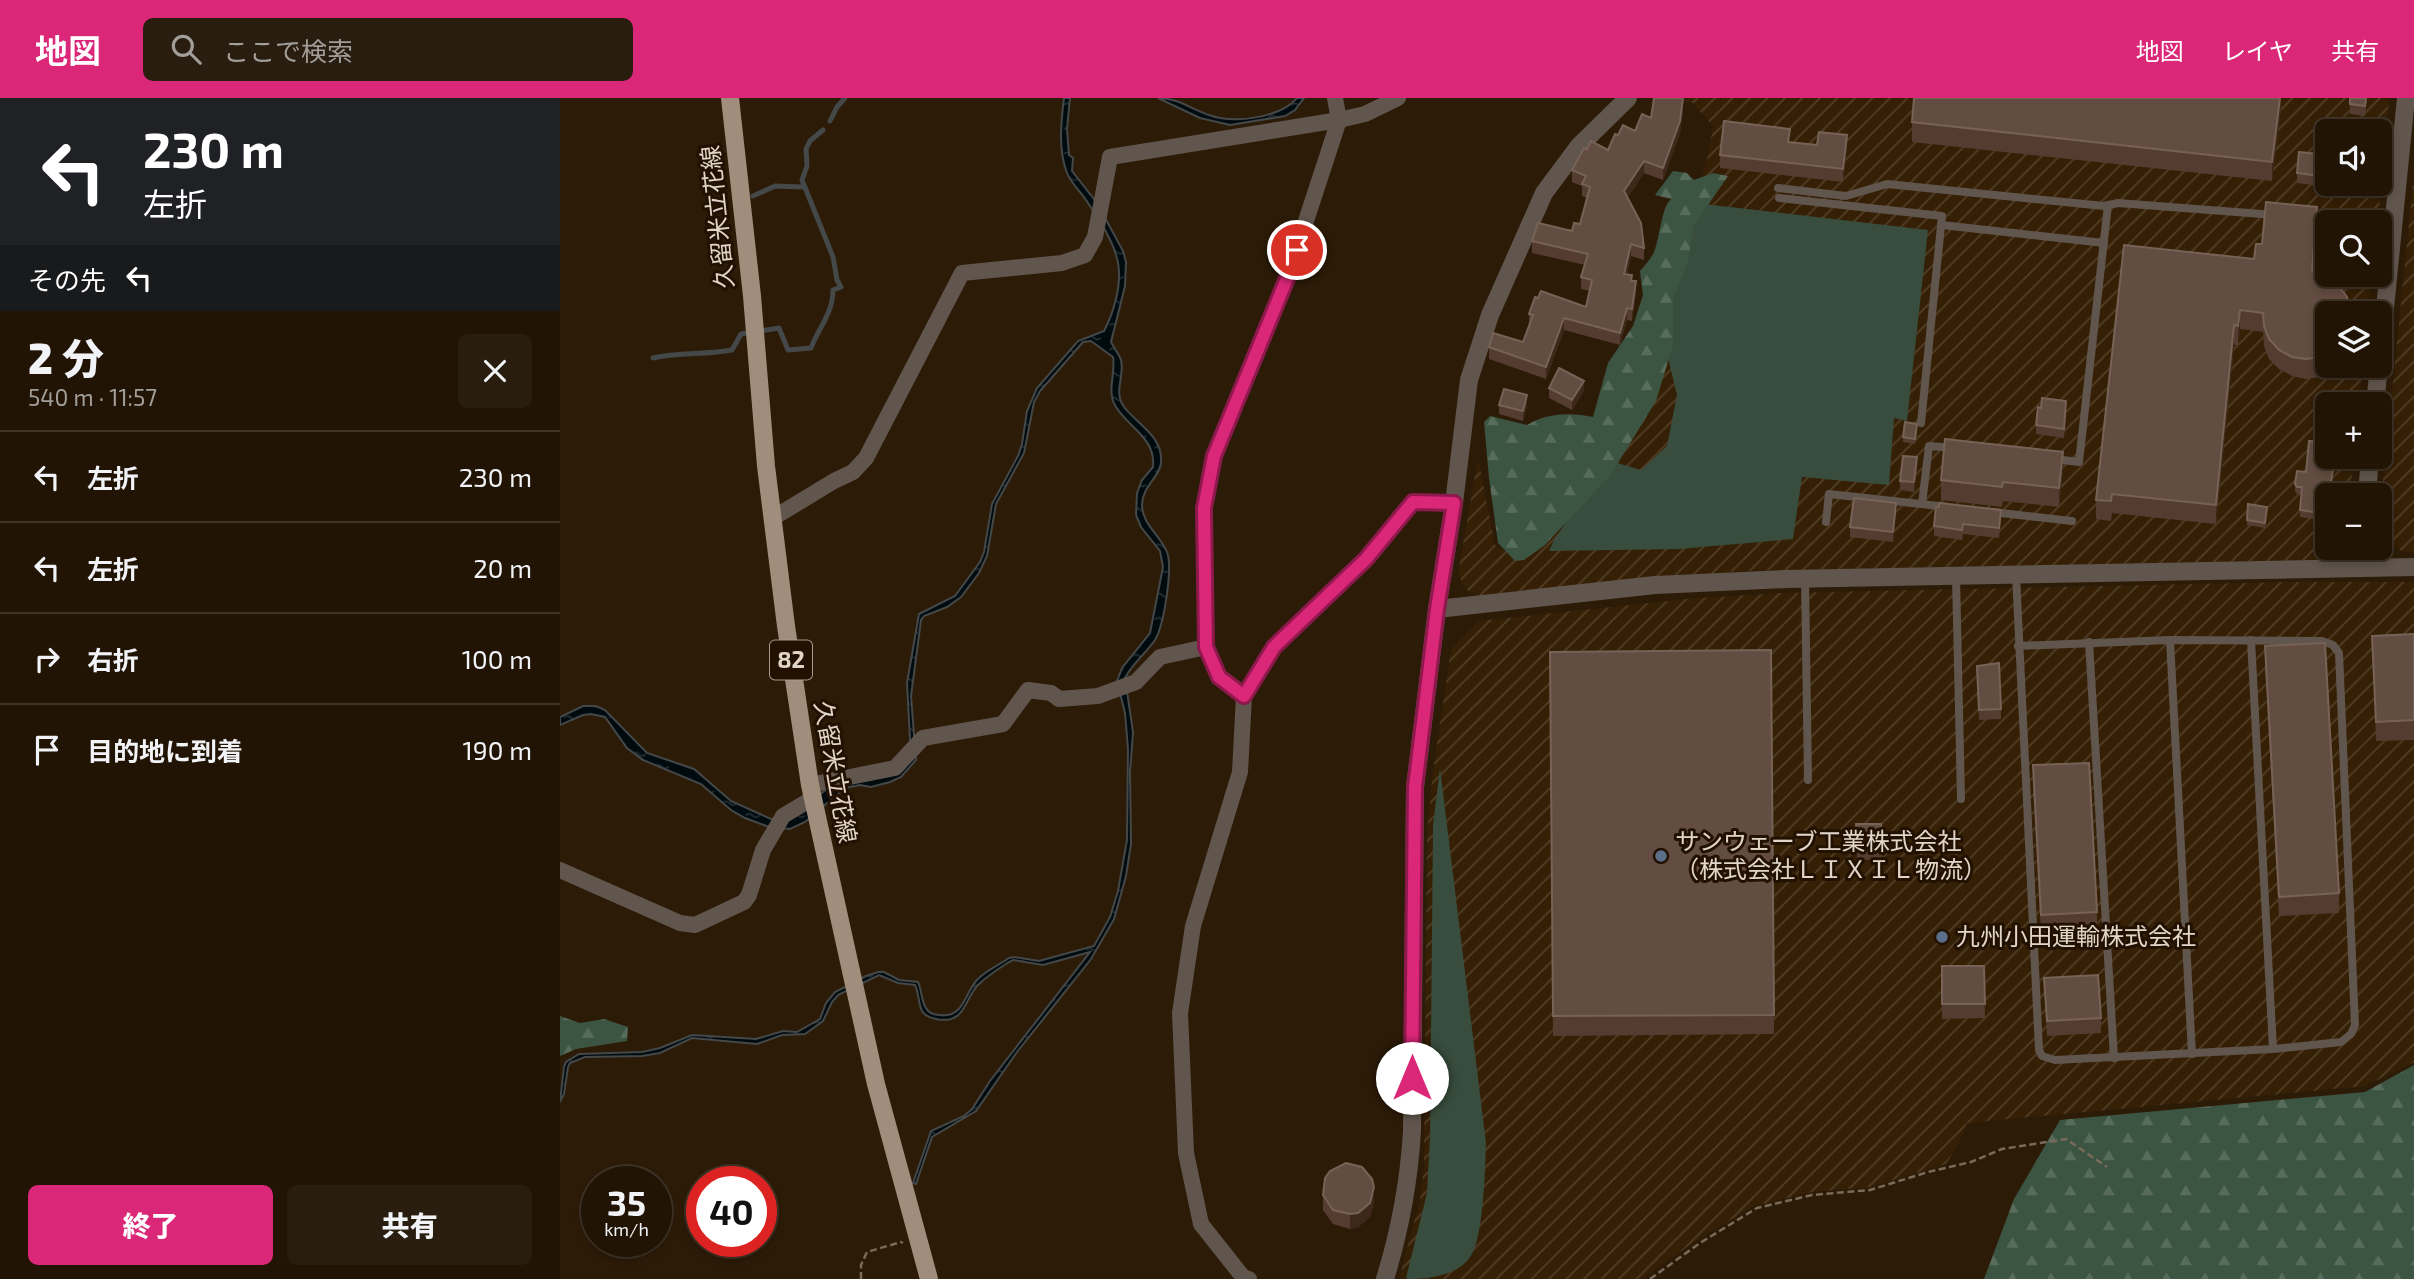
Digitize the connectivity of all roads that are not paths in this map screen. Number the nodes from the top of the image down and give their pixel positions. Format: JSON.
{"nodes":[{"id":1,"x":730,"y":98,"type":"edge"},
{"id":2,"x":1335,"y":98,"type":"edge"},
{"id":3,"x":1398,"y":98,"type":"edge"},
{"id":4,"x":1623,"y":100,"type":"edge"},
{"id":5,"x":2408,"y":102,"type":"edge"},
{"id":6,"x":1339,"y":120,"type":"junction"},
{"id":7,"x":2108,"y":205,"type":"junction"},
{"id":8,"x":2391,"y":210,"type":"edge"},
{"id":9,"x":2285,"y":215,"type":"edge"},
{"id":10,"x":2299,"y":216,"type":"edge"},
{"id":11,"x":2315,"y":218,"type":"edge"},
{"id":12,"x":1942,"y":225,"type":"junction"},
{"id":13,"x":2104,"y":243,"type":"junction"},
{"id":14,"x":1921,"y":423,"type":"dead end"},
{"id":15,"x":1970,"y":450,"type":"edge"},
{"id":16,"x":2038,"y":458,"type":"edge"},
{"id":17,"x":1454,"y":503,"type":"junction"},
{"id":18,"x":1922,"y":504,"type":"junction"},
{"id":19,"x":1963,"y":509,"type":"edge"},
{"id":20,"x":1976,"y":510,"type":"edge"},
{"id":21,"x":773,"y":518,"type":"junction"},
{"id":22,"x":2072,"y":521,"type":"dead end"},
{"id":23,"x":1826,"y":522,"type":"dead end"},
{"id":24,"x":2360,"y":560,"type":"edge"},
{"id":25,"x":2414,"y":567,"type":"edge"},
{"id":26,"x":2359,"y":568,"type":"junction"},
{"id":27,"x":2016,"y":575,"type":"junction"},
{"id":28,"x":1956,"y":576,"type":"junction"},
{"id":29,"x":1805,"y":578,"type":"junction"},
{"id":30,"x":1437,"y":609,"type":"junction"},
{"id":31,"x":2170,"y":640,"type":"junction"},
{"id":32,"x":2251,"y":640,"type":"junction"},
{"id":33,"x":2089,"y":642,"type":"junction"},
{"id":34,"x":2018,"y":646,"type":"junction"},
{"id":35,"x":1206,"y":647,"type":"junction"},
{"id":36,"x":1244,"y":696,"type":"junction"},
{"id":37,"x":1808,"y":780,"type":"dead end"},
{"id":38,"x":811,"y":792,"type":"junction"},
{"id":39,"x":1961,"y":799,"type":"dead end"},
{"id":40,"x":560,"y":870,"type":"edge"},
{"id":41,"x":2273,"y":1049,"type":"junction"},
{"id":42,"x":2192,"y":1054,"type":"junction"},
{"id":43,"x":2114,"y":1058,"type":"junction"},
{"id":44,"x":929,"y":1279,"type":"edge"},
{"id":45,"x":1249,"y":1279,"type":"edge"},
{"id":46,"x":1385,"y":1279,"type":"edge"}],
"edges":[{"from":1,"to":21,"type":"main road","name":"久留米立花線","number":"82"},
{"from":2,"to":6,"type":"street"},
{"from":3,"to":6,"type":"street"},
{"from":4,"to":17,"type":"street"},
{"from":5,"to":8,"type":"street"},
{"from":6,"to":21,"type":"street"},
{"from":6,"to":35,"type":"street"},
{"from":7,"to":9,"type":"lane"},
{"from":7,"to":12,"type":"lane"},
{"from":7,"to":13,"type":"lane"},
{"from":10,"to":11,"type":"lane"},
{"from":12,"to":13,"type":"lane"},
{"from":12,"to":14,"type":"lane"},
{"from":13,"to":16,"type":"lane"},
{"from":15,"to":18,"type":"lane"},
{"from":17,"to":30,"type":"street"},
{"from":17,"to":36,"type":"street"},
{"from":18,"to":19,"type":"lane"},
{"from":18,"to":23,"type":"lane"},
{"from":20,"to":22,"type":"lane"},
{"from":21,"to":38,"type":"main road","name":"久留米立花線","number":"82"},
{"from":24,"to":26,"type":"street"},
{"from":25,"to":26,"type":"street"},
{"from":26,"to":27,"type":"street"},
{"from":27,"to":28,"type":"street"},
{"from":27,"to":34,"type":"lane"},
{"from":28,"to":29,"type":"street"},
{"from":28,"to":39,"type":"lane"},
{"from":29,"to":30,"type":"street"},
{"from":29,"to":37,"type":"lane"},
{"from":30,"to":46,"type":"street"},
{"from":31,"to":32,"type":"lane"},
{"from":31,"to":33,"type":"lane"},
{"from":31,"to":42,"type":"lane"},
{"from":32,"to":41,"type":"lane"},
{"from":32,"to":41,"type":"lane"},
{"from":33,"to":34,"type":"lane"},
{"from":33,"to":43,"type":"lane"},
{"from":34,"to":43,"type":"lane"},
{"from":35,"to":36,"type":"street"},
{"from":35,"to":38,"type":"street"},
{"from":36,"to":45,"type":"street"},
{"from":38,"to":40,"type":"street"},
{"from":38,"to":44,"type":"main road","name":"久留米立花線","number":"82"},
{"from":41,"to":42,"type":"lane"},
{"from":42,"to":43,"type":"lane"}]}
